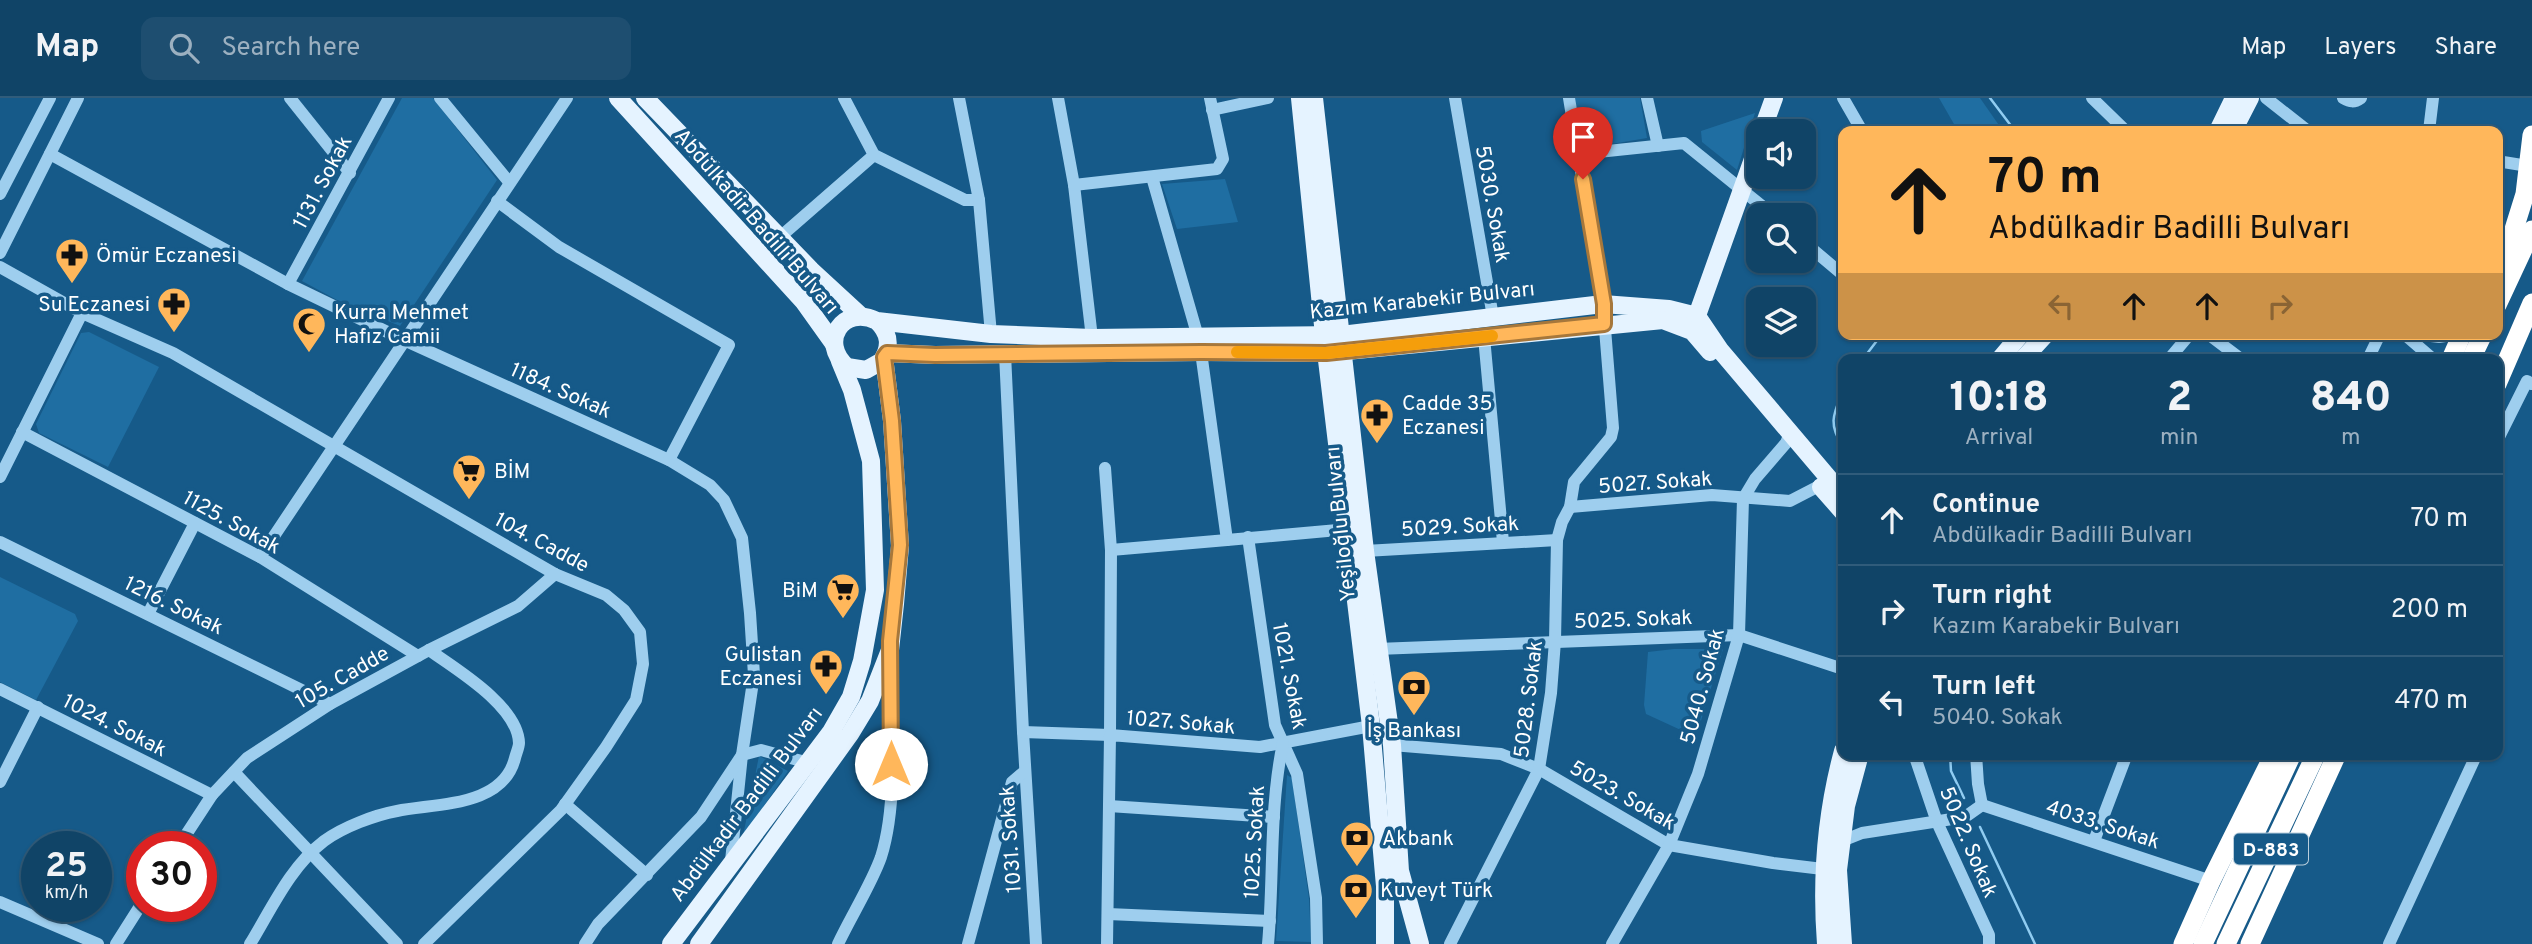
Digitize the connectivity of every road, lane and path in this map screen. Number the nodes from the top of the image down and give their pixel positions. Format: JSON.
{"nodes":[{"id":1,"x":50,"y":98,"type":"edge"},
{"id":2,"x":78,"y":98,"type":"edge"},
{"id":3,"x":290,"y":98,"type":"edge"},
{"id":4,"x":389,"y":98,"type":"edge"},
{"id":5,"x":440,"y":98,"type":"edge"},
{"id":6,"x":567,"y":98,"type":"edge"},
{"id":7,"x":618,"y":98,"type":"edge"},
{"id":8,"x":645,"y":98,"type":"edge"},
{"id":9,"x":844,"y":98,"type":"edge"},
{"id":10,"x":959,"y":98,"type":"edge"},
{"id":11,"x":1058,"y":98,"type":"edge"},
{"id":12,"x":1268,"y":98,"type":"edge"},
{"id":13,"x":1300,"y":98,"type":"edge"},
{"id":14,"x":1314,"y":98,"type":"edge"},
{"id":15,"x":1455,"y":98,"type":"edge"},
{"id":16,"x":1569,"y":98,"type":"edge"},
{"id":17,"x":1647,"y":98,"type":"edge"},
{"id":18,"x":1774,"y":98,"type":"edge"},
{"id":19,"x":1843,"y":98,"type":"edge"},
{"id":20,"x":2092,"y":98,"type":"edge"},
{"id":21,"x":2234,"y":98,"type":"edge"},
{"id":22,"x":2250,"y":98,"type":"edge"},
{"id":23,"x":2266,"y":98,"type":"edge"},
{"id":24,"x":2343,"y":98,"type":"edge"},
{"id":25,"x":2361,"y":98,"type":"edge"},
{"id":26,"x":2433,"y":98,"type":"edge"},
{"id":27,"x":1211,"y":104,"type":"edge"},
{"id":28,"x":1766,"y":119,"type":"edge"},
{"id":29,"x":1859,"y":126,"type":"edge"},
{"id":30,"x":2121,"y":126,"type":"edge"},
{"id":31,"x":2220,"y":126,"type":"edge"},
{"id":32,"x":2236,"y":126,"type":"edge"},
{"id":33,"x":2302,"y":126,"type":"edge"},
{"id":34,"x":2430,"y":126,"type":"edge"},
{"id":35,"x":2532,"y":135,"type":"edge"},
{"id":36,"x":1658,"y":146,"type":"junction"},
{"id":37,"x":50,"y":154,"type":"junction"},
{"id":38,"x":1579,"y":154,"type":"junction"},
{"id":39,"x":874,"y":155,"type":"junction"},
{"id":40,"x":2503,"y":165,"type":"edge"},
{"id":41,"x":350,"y":173,"type":"junction"},
{"id":42,"x":1152,"y":177,"type":"junction"},
{"id":43,"x":1746,"y":178,"type":"edge"},
{"id":44,"x":2528,"y":180,"type":"edge"},
{"id":45,"x":509,"y":182,"type":"junction"},
{"id":46,"x":1074,"y":185,"type":"junction"},
{"id":47,"x":1742,"y":189,"type":"junction"},
{"id":48,"x":0,"y":194,"type":"edge"},
{"id":49,"x":979,"y":200,"type":"junction"},
{"id":50,"x":496,"y":201,"type":"junction"},
{"id":51,"x":1759,"y":203,"type":"edge"},
{"id":52,"x":2532,"y":230,"type":"edge"},
{"id":53,"x":780,"y":237,"type":"junction"},
{"id":54,"x":2503,"y":244,"type":"edge"},
{"id":55,"x":1816,"y":252,"type":"edge"},
{"id":56,"x":0,"y":253,"type":"edge"},
{"id":57,"x":0,"y":267,"type":"edge"},
{"id":58,"x":1838,"y":271,"type":"edge"},
{"id":59,"x":288,"y":284,"type":"junction"},
{"id":60,"x":2503,"y":292,"type":"edge"},
{"id":61,"x":2532,"y":303,"type":"edge"},
{"id":62,"x":1604,"y":304,"type":"junction"},
{"id":63,"x":82,"y":313,"type":"junction"},
{"id":64,"x":1493,"y":317,"type":"junction"},
{"id":65,"x":869,"y":318,"type":"junction"},
{"id":66,"x":1604,"y":324,"type":"junction"},
{"id":67,"x":1694,"y":324,"type":"junction"},
{"id":68,"x":991,"y":334,"type":"junction"},
{"id":69,"x":1484,"y":337,"type":"junction"},
{"id":70,"x":1091,"y":338,"type":"junction"},
{"id":71,"x":2016,"y":340,"type":"edge"},
{"id":72,"x":2040,"y":340,"type":"edge"},
{"id":73,"x":2185,"y":340,"type":"edge"},
{"id":74,"x":2216,"y":340,"type":"edge"},
{"id":75,"x":2411,"y":340,"type":"edge"},
{"id":76,"x":406,"y":341,"type":"junction"},
{"id":77,"x":1200,"y":344,"type":"junction"},
{"id":78,"x":1334,"y":344,"type":"junction"},
{"id":79,"x":837,"y":352,"type":"junction"},
{"id":80,"x":1005,"y":354,"type":"junction"},
{"id":81,"x":2004,"y":354,"type":"edge"},
{"id":82,"x":2028,"y":354,"type":"edge"},
{"id":83,"x":2173,"y":354,"type":"edge"},
{"id":84,"x":2234,"y":354,"type":"edge"},
{"id":85,"x":2427,"y":354,"type":"edge"},
{"id":86,"x":885,"y":355,"type":"junction"},
{"id":87,"x":2503,"y":370,"type":"edge"},
{"id":88,"x":2532,"y":384,"type":"edge"},
{"id":89,"x":2503,"y":429,"type":"edge"},
{"id":90,"x":22,"y":432,"type":"junction"},
{"id":91,"x":1788,"y":438,"type":"junction"},
{"id":92,"x":333,"y":447,"type":"junction"},
{"id":93,"x":669,"y":460,"type":"junction"},
{"id":94,"x":1105,"y":468,"type":"dead end"},
{"id":95,"x":0,"y":477,"type":"edge"},
{"id":96,"x":1819,"y":486,"type":"junction"},
{"id":97,"x":1838,"y":490,"type":"edge"},
{"id":98,"x":1743,"y":499,"type":"junction"},
{"id":99,"x":1570,"y":507,"type":"junction"},
{"id":100,"x":1838,"y":507,"type":"edge"},
{"id":101,"x":195,"y":523,"type":"junction"},
{"id":102,"x":1349,"y":529,"type":"junction"},
{"id":103,"x":1248,"y":537,"type":"junction"},
{"id":104,"x":1227,"y":540,"type":"junction"},
{"id":105,"x":1557,"y":540,"type":"junction"},
{"id":106,"x":0,"y":542,"type":"edge"},
{"id":107,"x":1503,"y":542,"type":"junction"},
{"id":108,"x":1111,"y":550,"type":"junction"},
{"id":109,"x":1365,"y":551,"type":"junction"},
{"id":110,"x":260,"y":557,"type":"junction"},
{"id":111,"x":555,"y":574,"type":"junction"},
{"id":112,"x":148,"y":614,"type":"junction"},
{"id":113,"x":1739,"y":635,"type":"junction"},
{"id":114,"x":1555,"y":641,"type":"junction"},
{"id":115,"x":1377,"y":649,"type":"junction"},
{"id":116,"x":890,"y":650,"type":"junction"},
{"id":117,"x":423,"y":653,"type":"junction"},
{"id":118,"x":1838,"y":667,"type":"edge"},
{"id":119,"x":0,"y":689,"type":"edge"},
{"id":120,"x":330,"y":704,"type":"junction"},
{"id":121,"x":38,"y":708,"type":"junction"},
{"id":122,"x":1371,"y":726,"type":"junction"},
{"id":123,"x":1023,"y":733,"type":"junction"},
{"id":124,"x":1110,"y":735,"type":"junction"},
{"id":125,"x":1283,"y":743,"type":"junction"},
{"id":126,"x":1392,"y":745,"type":"junction"},
{"id":127,"x":741,"y":755,"type":"junction"},
{"id":128,"x":1841,"y":760,"type":"edge"},
{"id":129,"x":1858,"y":760,"type":"edge"},
{"id":130,"x":1916,"y":760,"type":"edge"},
{"id":131,"x":1976,"y":760,"type":"edge"},
{"id":132,"x":2121,"y":760,"type":"edge"},
{"id":133,"x":2271,"y":760,"type":"edge"},
{"id":134,"x":2289,"y":760,"type":"edge"},
{"id":135,"x":2313,"y":760,"type":"edge"},
{"id":136,"x":2334,"y":760,"type":"edge"},
{"id":137,"x":2474,"y":760,"type":"edge"},
{"id":138,"x":809,"y":763,"type":"junction"},
{"id":139,"x":1539,"y":769,"type":"junction"},
{"id":140,"x":1025,"y":771,"type":"junction"},
{"id":141,"x":234,"y":772,"type":"junction"},
{"id":142,"x":0,"y":782,"type":"edge"},
{"id":143,"x":212,"y":795,"type":"junction"},
{"id":144,"x":565,"y":804,"type":"junction"},
{"id":145,"x":1982,"y":805,"type":"junction"},
{"id":146,"x":1109,"y":806,"type":"junction"},
{"id":147,"x":1274,"y":817,"type":"junction"},
{"id":148,"x":1937,"y":822,"type":"junction"},
{"id":149,"x":188,"y":831,"type":"edge"},
{"id":150,"x":1842,"y":841,"type":"junction"},
{"id":151,"x":2094,"y":841,"type":"junction"},
{"id":152,"x":1669,"y":845,"type":"junction"},
{"id":153,"x":313,"y":853,"type":"junction"},
{"id":154,"x":731,"y":862,"type":"junction"},
{"id":155,"x":1832,"y":870,"type":"junction"},
{"id":156,"x":647,"y":875,"type":"junction"},
{"id":157,"x":2211,"y":881,"type":"junction"},
{"id":158,"x":0,"y":902,"type":"edge"},
{"id":159,"x":1108,"y":914,"type":"junction"},
{"id":160,"x":1270,"y":921,"type":"junction"},
{"id":161,"x":130,"y":922,"type":"edge"},
{"id":162,"x":98,"y":944,"type":"edge"},
{"id":163,"x":116,"y":944,"type":"edge"},
{"id":164,"x":250,"y":944,"type":"edge"},
{"id":165,"x":397,"y":944,"type":"edge"},
{"id":166,"x":424,"y":944,"type":"edge"},
{"id":167,"x":586,"y":944,"type":"edge"},
{"id":168,"x":671,"y":944,"type":"edge"},
{"id":169,"x":699,"y":944,"type":"edge"},
{"id":170,"x":838,"y":944,"type":"edge"},
{"id":171,"x":968,"y":944,"type":"edge"},
{"id":172,"x":1036,"y":944,"type":"edge"},
{"id":173,"x":1107,"y":944,"type":"edge"},
{"id":174,"x":1268,"y":944,"type":"edge"},
{"id":175,"x":1317,"y":944,"type":"edge"},
{"id":176,"x":1385,"y":944,"type":"edge"},
{"id":177,"x":1420,"y":944,"type":"edge"},
{"id":178,"x":1450,"y":944,"type":"edge"},
{"id":179,"x":1612,"y":944,"type":"edge"},
{"id":180,"x":1826,"y":944,"type":"edge"},
{"id":181,"x":1843,"y":944,"type":"edge"},
{"id":182,"x":1989,"y":944,"type":"edge"},
{"id":183,"x":2183,"y":944,"type":"edge"},
{"id":184,"x":2203,"y":944,"type":"edge"},
{"id":185,"x":2227,"y":944,"type":"edge"},
{"id":186,"x":2250,"y":944,"type":"edge"},
{"id":187,"x":2389,"y":944,"type":"edge"}],
"edges":[{"from":1,"to":48,"type":"street"},
{"from":2,"to":37,"type":"street"},
{"from":3,"to":41,"type":"street"},
{"from":4,"to":41,"type":"street","name":"1131. Sokak"},
{"from":5,"to":45,"type":"street"},
{"from":6,"to":45,"type":"street"},
{"from":7,"to":79,"type":"main road","name":"Abdülkadir Badilli Bulvarı"},
{"from":8,"to":53,"type":"main road","name":"Abdülkadir Badilli Bulvarı"},
{"from":9,"to":39,"type":"street"},
{"from":10,"to":49,"type":"street"},
{"from":11,"to":46,"type":"street"},
{"from":12,"to":27,"type":"street"},
{"from":13,"to":78,"type":"main road","name":"Yeşiloğlu Bulvarı"},
{"from":14,"to":78,"type":"main road","name":"Yeşiloğlu Bulvarı"},
{"from":15,"to":64,"type":"street","name":"5030. Sokak"},
{"from":16,"to":38,"type":"street"},
{"from":17,"to":36,"type":"street"},
{"from":18,"to":28,"type":"main road"},
{"from":19,"to":29,"type":"street"},
{"from":20,"to":30,"type":"street"},
{"from":21,"to":31,"type":"main road"},
{"from":22,"to":32,"type":"main road"},
{"from":23,"to":33,"type":"street"},
{"from":24,"to":25,"type":"street"},
{"from":26,"to":34,"type":"street"},
{"from":27,"to":42,"type":"street"},
{"from":35,"to":44,"type":"highway"},
{"from":36,"to":38,"type":"street"},
{"from":36,"to":47,"type":"street"},
{"from":37,"to":56,"type":"street"},
{"from":37,"to":59,"type":"street","name":"1184. Sokak"},
{"from":38,"to":62,"type":"street"},
{"from":39,"to":49,"type":"street"},
{"from":39,"to":53,"type":"street"},
{"from":40,"to":44,"type":"street"},
{"from":41,"to":59,"type":"street","name":"1131. Sokak"},
{"from":42,"to":46,"type":"street"},
{"from":42,"to":77,"type":"street"},
{"from":43,"to":47,"type":"main road"},
{"from":44,"to":54,"type":"highway"},
{"from":45,"to":50,"type":"street"},
{"from":46,"to":70,"type":"street"},
{"from":47,"to":51,"type":"street"},
{"from":47,"to":67,"type":"main road"},
{"from":49,"to":68,"type":"street"},
{"from":50,"to":76,"type":"street"},
{"from":50,"to":93,"type":"street"},
{"from":52,"to":60,"type":"highway"},
{"from":53,"to":65,"type":"main road","name":"Abdülkadir Badilli Bulvarı"},
{"from":55,"to":58,"type":"street"},
{"from":57,"to":63,"type":"street","name":"104. Cadde"},
{"from":59,"to":76,"type":"street","name":"1184. Sokak"},
{"from":61,"to":87,"type":"highway"},
{"from":62,"to":64,"type":"main road","name":"Kazım Karabekir Bulvarı"},
{"from":62,"to":66,"type":"street"},
{"from":62,"to":67,"type":"main road","name":"Kazım Karabekir Bulvarı"},
{"from":63,"to":90,"type":"street"},
{"from":63,"to":92,"type":"street","name":"104. Cadde"},
{"from":64,"to":78,"type":"main road","name":"Kazım Karabekir Bulvarı"},
{"from":65,"to":68,"type":"main road","name":"Kazım Karabekir Bulvarı"},
{"from":65,"to":79,"type":"main road"},
{"from":65,"to":86,"type":"main road"},
{"from":66,"to":67,"type":"main road","name":"Kazım Karabekir Bulvarı"},
{"from":66,"to":69,"type":"main road","name":"Kazım Karabekir Bulvarı"},
{"from":66,"to":99,"type":"street","name":"5028. Sokak"},
{"from":67,"to":91,"type":"main road"},
{"from":68,"to":70,"type":"main road","name":"Kazım Karabekir Bulvarı"},
{"from":69,"to":78,"type":"main road","name":"Kazım Karabekir Bulvarı"},
{"from":69,"to":107,"type":"street"},
{"from":70,"to":77,"type":"main road","name":"Kazım Karabekir Bulvarı"},
{"from":71,"to":81,"type":"main road"},
{"from":72,"to":82,"type":"main road"},
{"from":73,"to":83,"type":"street"},
{"from":74,"to":84,"type":"street"},
{"from":75,"to":85,"type":"street"},
{"from":76,"to":92,"type":"street"},
{"from":76,"to":93,"type":"street","name":"1184. Sokak"},
{"from":77,"to":78,"type":"main road","name":"Kazım Karabekir Bulvarı"},
{"from":77,"to":80,"type":"main road","name":"Kazım Karabekir Bulvarı"},
{"from":77,"to":104,"type":"street"},
{"from":78,"to":102,"type":"main road","name":"Yeşiloğlu Bulvarı"},
{"from":78,"to":109,"type":"main road","name":"Yeşiloğlu Bulvarı"},
{"from":79,"to":86,"type":"main road"},
{"from":79,"to":138,"type":"main road","name":"Abdülkadir Badilli Bulvarı"},
{"from":80,"to":86,"type":"main road","name":"Kazım Karabekir Bulvarı"},
{"from":80,"to":123,"type":"street","name":"1031. Sokak"},
{"from":86,"to":116,"type":"main road","name":"Abdülkadir Badilli Bulvarı"},
{"from":88,"to":89,"type":"street"},
{"from":90,"to":95,"type":"street"},
{"from":90,"to":101,"type":"street","name":"1125. Sokak"},
{"from":91,"to":96,"type":"main road"},
{"from":91,"to":97,"type":"main road"},
{"from":91,"to":98,"type":"street"},
{"from":92,"to":110,"type":"street"},
{"from":92,"to":111,"type":"street","name":"104. Cadde"},
{"from":93,"to":127,"type":"street","name":"1184. Sokak"},
{"from":94,"to":108,"type":"street"},
{"from":96,"to":98,"type":"street","name":"5027. Sokak"},
{"from":96,"to":100,"type":"main road"},
{"from":98,"to":99,"type":"street","name":"5027. Sokak"},
{"from":98,"to":113,"type":"street","name":"5040. Sokak"},
{"from":99,"to":105,"type":"street","name":"5028. Sokak"},
{"from":101,"to":110,"type":"street","name":"1125. Sokak"},
{"from":101,"to":112,"type":"street"},
{"from":102,"to":103,"type":"street"},
{"from":102,"to":122,"type":"main road","name":"Yeşiloğlu Bulvarı"},
{"from":103,"to":104,"type":"street"},
{"from":103,"to":125,"type":"street","name":"1021. Sokak"},
{"from":104,"to":108,"type":"street"},
{"from":105,"to":107,"type":"street","name":"5029. Sokak"},
{"from":105,"to":114,"type":"street","name":"5028. Sokak"},
{"from":106,"to":112,"type":"street","name":"1216. Sokak"},
{"from":107,"to":109,"type":"street","name":"5029. Sokak"},
{"from":108,"to":124,"type":"street"},
{"from":109,"to":115,"type":"main road","name":"Yeşiloğlu Bulvarı"},
{"from":110,"to":117,"type":"street","name":"1125. Sokak"},
{"from":111,"to":117,"type":"street","name":"105. Cadde"},
{"from":111,"to":144,"type":"street","name":"104. Cadde"},
{"from":112,"to":120,"type":"street","name":"1216. Sokak"},
{"from":113,"to":114,"type":"street","name":"5025. Sokak"},
{"from":113,"to":118,"type":"street","name":"5025. Sokak"},
{"from":113,"to":152,"type":"street","name":"5040. Sokak"},
{"from":114,"to":115,"type":"street","name":"5025. Sokak"},
{"from":114,"to":139,"type":"street","name":"5028. Sokak"},
{"from":115,"to":126,"type":"main road","name":"Yeşiloğlu Bulvarı"},
{"from":116,"to":169,"type":"main road","name":"Abdülkadir Badilli Bulvarı"},
{"from":116,"to":170,"type":"street"},
{"from":117,"to":120,"type":"street","name":"105. Cadde"},
{"from":117,"to":153,"type":"street","name":"1125. Sokak"},
{"from":119,"to":121,"type":"street","name":"1024. Sokak"},
{"from":120,"to":141,"type":"street","name":"105. Cadde"},
{"from":121,"to":142,"type":"street"},
{"from":121,"to":143,"type":"street","name":"1024. Sokak"},
{"from":122,"to":125,"type":"street","name":"1027. Sokak"},
{"from":122,"to":176,"type":"main road","name":"Yeşiloğlu Bulvarı"},
{"from":123,"to":124,"type":"street"},
{"from":123,"to":140,"type":"street","name":"1031. Sokak"},
{"from":124,"to":125,"type":"street","name":"1027. Sokak"},
{"from":124,"to":146,"type":"street","name":"1027. Sokak"},
{"from":125,"to":147,"type":"street","name":"1025. Sokak"},
{"from":125,"to":175,"type":"street","name":"1021. Sokak"},
{"from":126,"to":139,"type":"street","name":"5023. Sokak"},
{"from":126,"to":177,"type":"main road","name":"Yeşiloğlu Bulvarı"},
{"from":127,"to":138,"type":"street"},
{"from":127,"to":154,"type":"street","name":"1184. Sokak"},
{"from":127,"to":156,"type":"street"},
{"from":128,"to":155,"type":"main road"},
{"from":129,"to":150,"type":"main road"},
{"from":130,"to":148,"type":"street","name":"5022. Sokak"},
{"from":131,"to":145,"type":"street"},
{"from":132,"to":151,"type":"street"},
{"from":133,"to":157,"type":"highway"},
{"from":134,"to":184,"type":"highway"},
{"from":135,"to":185,"type":"highway","number":"D-883"},
{"from":136,"to":186,"type":"highway"},
{"from":137,"to":187,"type":"street"},
{"from":138,"to":154,"type":"main road","name":"Abdülkadir Badilli Bulvarı"},
{"from":139,"to":152,"type":"street","name":"5023. Sokak"},
{"from":139,"to":178,"type":"street","name":"5028. Sokak"},
{"from":140,"to":171,"type":"street"},
{"from":140,"to":172,"type":"street","name":"1031. Sokak"},
{"from":141,"to":143,"type":"street","name":"105. Cadde"},
{"from":141,"to":153,"type":"street"},
{"from":143,"to":149,"type":"street","name":"105. Cadde"},
{"from":144,"to":156,"type":"street"},
{"from":144,"to":166,"type":"street","name":"104. Cadde"},
{"from":145,"to":148,"type":"street"},
{"from":145,"to":151,"type":"street","name":"4033. Sokak"},
{"from":146,"to":147,"type":"street"},
{"from":146,"to":159,"type":"street","name":"1027. Sokak"},
{"from":147,"to":160,"type":"street","name":"1025. Sokak"},
{"from":148,"to":150,"type":"street"},
{"from":148,"to":182,"type":"street","name":"5022. Sokak"},
{"from":150,"to":155,"type":"main road"},
{"from":151,"to":157,"type":"street","name":"4033. Sokak"},
{"from":152,"to":155,"type":"street","name":"5023. Sokak"},
{"from":152,"to":179,"type":"street","name":"5040. Sokak"},
{"from":153,"to":164,"type":"street","name":"1125. Sokak"},
{"from":153,"to":165,"type":"street"},
{"from":154,"to":168,"type":"main road","name":"Abdülkadir Badilli Bulvarı"},
{"from":155,"to":180,"type":"main road"},
{"from":155,"to":181,"type":"main road"},
{"from":156,"to":167,"type":"street"},
{"from":157,"to":183,"type":"highway"},
{"from":158,"to":162,"type":"street"},
{"from":159,"to":160,"type":"street"},
{"from":159,"to":173,"type":"street","name":"1027. Sokak"},
{"from":160,"to":174,"type":"street","name":"1025. Sokak"},
{"from":161,"to":163,"type":"street"}]}
